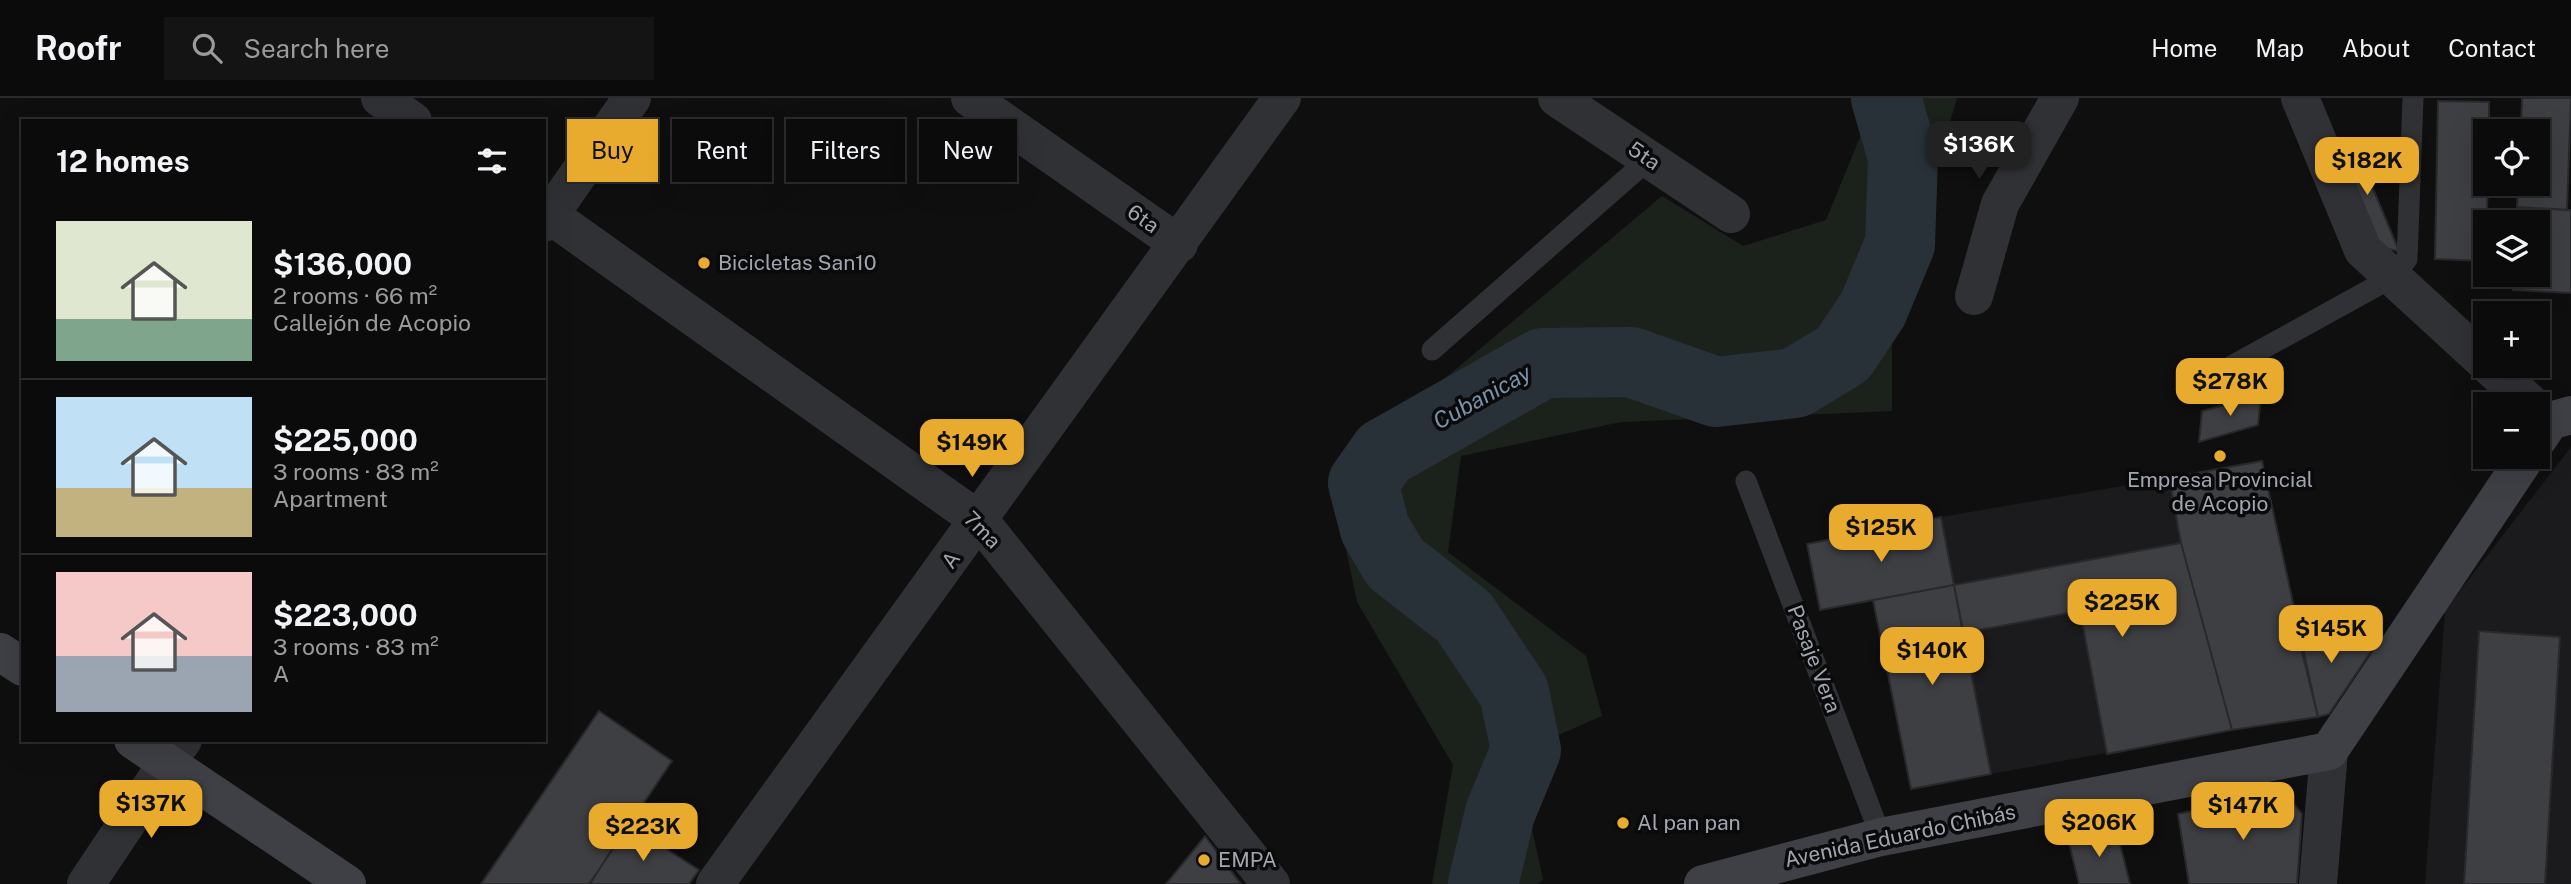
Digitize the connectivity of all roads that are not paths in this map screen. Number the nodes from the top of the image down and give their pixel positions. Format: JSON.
{"nodes":[{"id":1,"x":380,"y":98,"type":"edge"},
{"id":2,"x":632,"y":98,"type":"edge"},
{"id":3,"x":970,"y":98,"type":"edge"},
{"id":4,"x":1282,"y":98,"type":"edge"},
{"id":5,"x":1557,"y":98,"type":"edge"},
{"id":6,"x":2060,"y":98,"type":"edge"},
{"id":7,"x":2300,"y":98,"type":"edge"},
{"id":8,"x":2413,"y":98,"type":"edge"},
{"id":9,"x":410,"y":119,"type":"edge"},
{"id":10,"x":1648,"y":159,"type":"junction"},
{"id":11,"x":1731,"y":214,"type":"dead end"},
{"id":12,"x":546,"y":217,"type":"edge"},
{"id":13,"x":1179,"y":244,"type":"junction"},
{"id":14,"x":2393,"y":277,"type":"junction"},
{"id":15,"x":1974,"y":296,"type":"dead end"},
{"id":16,"x":1432,"y":350,"type":"dead end"},
{"id":17,"x":2473,"y":351,"type":"edge"},
{"id":18,"x":2217,"y":374,"type":"dead end"},
{"id":19,"x":2502,"y":378,"type":"edge"},
{"id":20,"x":2517,"y":392,"type":"edge"},
{"id":21,"x":2518,"y":469,"type":"edge"},
{"id":22,"x":1746,"y":481,"type":"dead end"},
{"id":23,"x":980,"y":522,"type":"junction"},
{"id":24,"x":0,"y":652,"type":"edge"},
{"id":25,"x":21,"y":666,"type":"edge"},
{"id":26,"x":139,"y":742,"type":"edge"},
{"id":27,"x":2329,"y":751,"type":"junction"},
{"id":28,"x":175,"y":752,"type":"edge"},
{"id":29,"x":1881,"y":837,"type":"junction"},
{"id":30,"x":86,"y":884,"type":"edge"},
{"id":31,"x":347,"y":884,"type":"edge"},
{"id":32,"x":715,"y":884,"type":"edge"},
{"id":33,"x":1271,"y":884,"type":"edge"},
{"id":34,"x":1703,"y":884,"type":"edge"},
{"id":35,"x":2318,"y":884,"type":"edge"}],
"edges":[{"from":1,"to":9,"type":"street"},
{"from":2,"to":12,"type":"street"},
{"from":3,"to":13,"type":"street","name":"6ta"},
{"from":4,"to":13,"type":"street","name":"A"},
{"from":5,"to":10,"type":"street","name":"5ta"},
{"from":6,"to":15,"type":"street"},
{"from":7,"to":14,"type":"street"},
{"from":8,"to":14,"type":"lane"},
{"from":10,"to":11,"type":"street","name":"5ta"},
{"from":10,"to":16,"type":"lane"},
{"from":12,"to":23,"type":"street","name":"7ma"},
{"from":13,"to":23,"type":"street","name":"A"},
{"from":14,"to":17,"type":"street"},
{"from":14,"to":18,"type":"lane"},
{"from":19,"to":20,"type":"street"},
{"from":21,"to":27,"type":"main road"},
{"from":22,"to":29,"type":"lane","name":"Pasaje Vera"},
{"from":23,"to":32,"type":"street","name":"A"},
{"from":23,"to":33,"type":"street","name":"7ma"},
{"from":24,"to":25,"type":"main road"},
{"from":26,"to":28,"type":"main road"},
{"from":27,"to":29,"type":"main road","name":"Avenida Eduardo Chibás"},
{"from":27,"to":35,"type":"street"},
{"from":28,"to":30,"type":"street"},
{"from":28,"to":31,"type":"main road"},
{"from":29,"to":34,"type":"main road","name":"Avenida Eduardo Chibás"}]}
